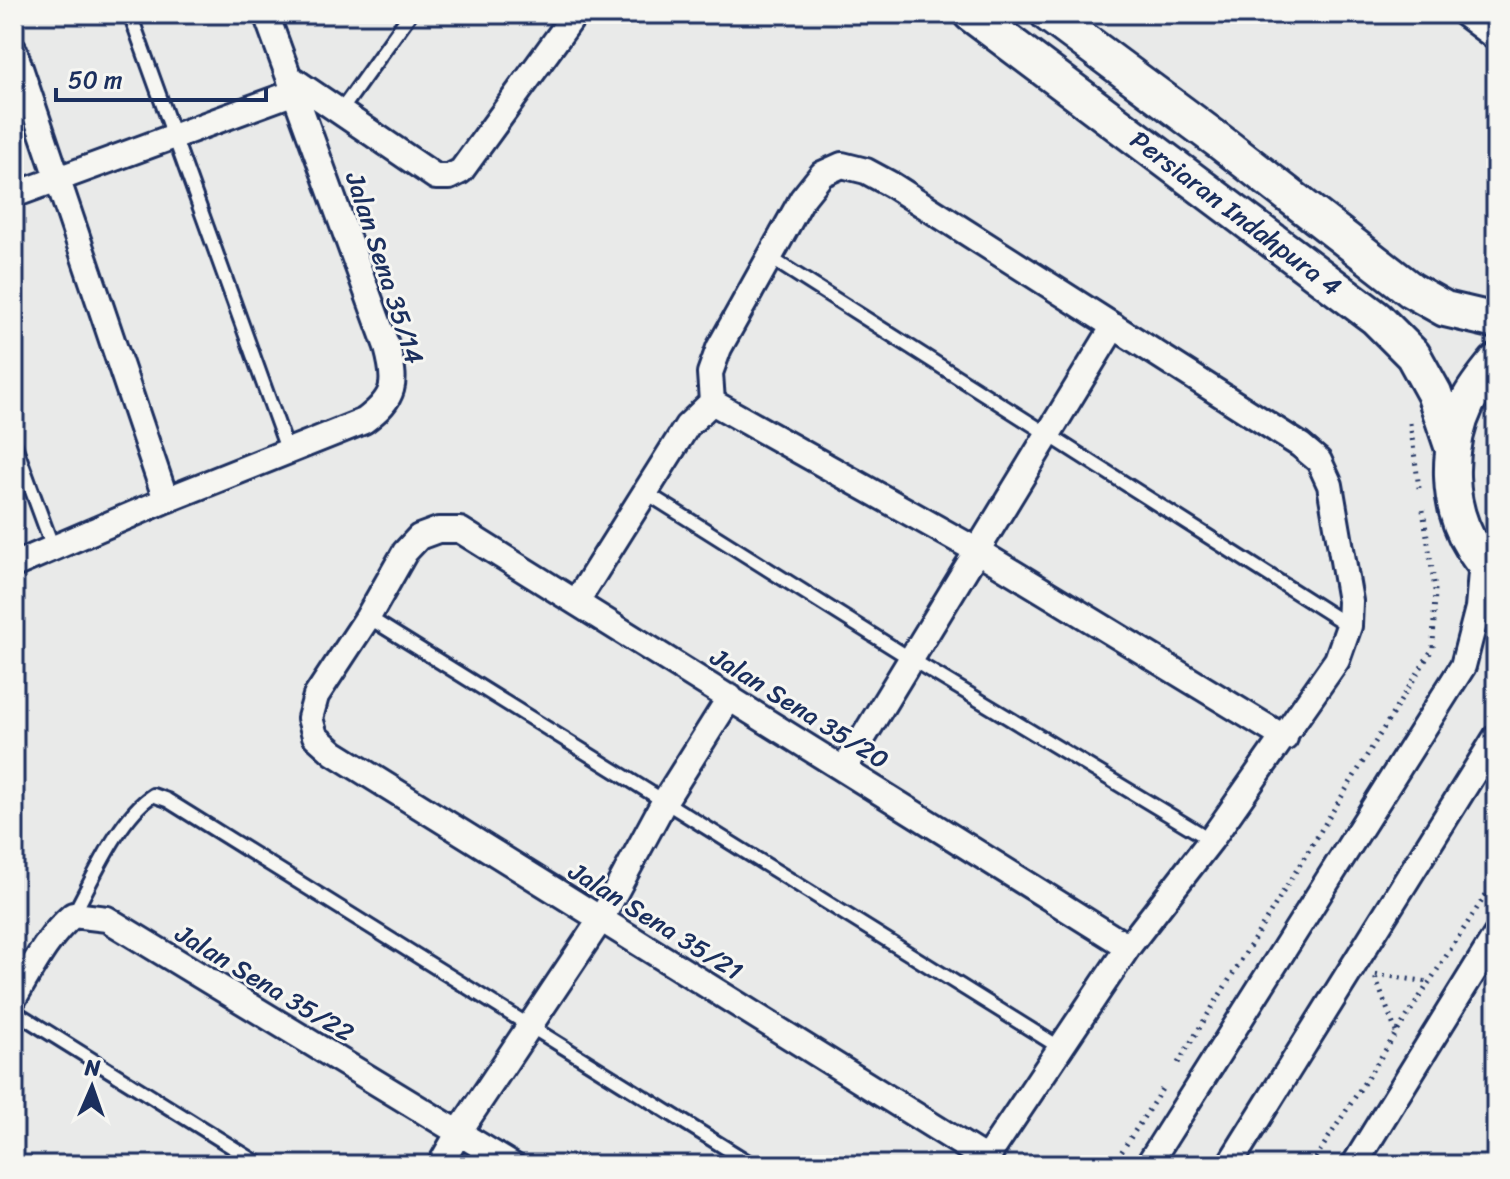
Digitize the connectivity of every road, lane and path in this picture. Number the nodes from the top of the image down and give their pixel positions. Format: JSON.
{"nodes":[{"id":1,"x":130,"y":14,"type":"edge"},
{"id":2,"x":266,"y":14,"type":"edge"},
{"id":3,"x":410,"y":14,"type":"edge"},
{"id":4,"x":575,"y":14,"type":"edge"},
{"id":5,"x":971,"y":14,"type":"edge"},
{"id":6,"x":1048,"y":14,"type":"edge"},
{"id":7,"x":1464,"y":14,"type":"edge"},
{"id":8,"x":1496,"y":38,"type":"edge"},
{"id":9,"x":14,"y":50,"type":"edge"},
{"id":10,"x":292,"y":84,"type":"junction"},
{"id":11,"x":340,"y":112,"type":"junction"},
{"id":12,"x":174,"y":136,"type":"junction"},
{"id":13,"x":57,"y":178,"type":"junction"},
{"id":14,"x":14,"y":195,"type":"edge"},
{"id":15,"x":769,"y":257,"type":"junction"},
{"id":16,"x":1496,"y":321,"type":"edge"},
{"id":17,"x":1114,"y":326,"type":"junction"},
{"id":18,"x":1496,"y":362,"type":"edge"},
{"id":19,"x":712,"y":402,"type":"junction"},
{"id":20,"x":1049,"y":435,"type":"junction"},
{"id":21,"x":14,"y":442,"type":"edge"},
{"id":22,"x":1453,"y":449,"type":"junction"},
{"id":23,"x":288,"y":452,"type":"junction"},
{"id":24,"x":645,"y":492,"type":"junction"},
{"id":25,"x":166,"y":500,"type":"junction"},
{"id":26,"x":53,"y":548,"type":"junction"},
{"id":27,"x":976,"y":550,"type":"junction"},
{"id":28,"x":14,"y":565,"type":"edge"},
{"id":29,"x":1489,"y":569,"type":"edge"},
{"id":30,"x":577,"y":601,"type":"junction"},
{"id":31,"x":368,"y":617,"type":"junction"},
{"id":32,"x":1349,"y":626,"type":"junction"},
{"id":33,"x":911,"y":659,"type":"junction"},
{"id":34,"x":730,"y":697,"type":"junction"},
{"id":35,"x":1496,"y":737,"type":"edge"},
{"id":36,"x":1285,"y":738,"type":"junction"},
{"id":37,"x":844,"y":769,"type":"junction"},
{"id":38,"x":664,"y":802,"type":"junction"},
{"id":39,"x":1211,"y":840,"type":"junction"},
{"id":40,"x":1496,"y":879,"type":"edge"},
{"id":41,"x":73,"y":915,"type":"junction"},
{"id":42,"x":601,"y":919,"type":"junction"},
{"id":43,"x":1496,"y":935,"type":"edge"},
{"id":44,"x":1128,"y":947,"type":"junction"},
{"id":45,"x":1429,"y":982,"type":"junction"},
{"id":46,"x":14,"y":998,"type":"edge"},
{"id":47,"x":14,"y":1011,"type":"edge"},
{"id":48,"x":529,"y":1027,"type":"junction"},
{"id":49,"x":1396,"y":1033,"type":"junction"},
{"id":50,"x":1059,"y":1047,"type":"junction"},
{"id":51,"x":459,"y":1132,"type":"junction"},
{"id":52,"x":984,"y":1162,"type":"edge"},
{"id":53,"x":261,"y":1165,"type":"edge"},
{"id":54,"x":440,"y":1165,"type":"edge"},
{"id":55,"x":512,"y":1165,"type":"edge"},
{"id":56,"x":753,"y":1165,"type":"edge"},
{"id":57,"x":1148,"y":1165,"type":"edge"},
{"id":58,"x":1229,"y":1165,"type":"edge"},
{"id":59,"x":1311,"y":1165,"type":"edge"},
{"id":60,"x":1354,"y":1165,"type":"edge"}],
"edges":[{"from":1,"to":12,"type":"lane"},
{"from":2,"to":10,"type":"street","name":"Jalan Sena 35/14"},
{"from":3,"to":11,"type":"lane"},
{"from":4,"to":11,"type":"street"},
{"from":5,"to":22,"type":"street","name":"Persiaran Indahpura 4"},
{"from":6,"to":16,"type":"street","name":"Persiaran Indahpura 4"},
{"from":7,"to":8,"type":"street"},
{"from":9,"to":13,"type":"street"},
{"from":10,"to":11,"type":"street"},
{"from":10,"to":12,"type":"street"},
{"from":10,"to":23,"type":"street","name":"Jalan Sena 35/14"},
{"from":12,"to":13,"type":"street"},
{"from":12,"to":23,"type":"lane"},
{"from":13,"to":14,"type":"street"},
{"from":13,"to":25,"type":"street"},
{"from":15,"to":17,"type":"street"},
{"from":15,"to":19,"type":"street"},
{"from":15,"to":20,"type":"lane"},
{"from":17,"to":20,"type":"street"},
{"from":17,"to":32,"type":"street"},
{"from":18,"to":22,"type":"street"},
{"from":19,"to":24,"type":"street"},
{"from":19,"to":27,"type":"street"},
{"from":20,"to":27,"type":"street"},
{"from":20,"to":32,"type":"lane"},
{"from":21,"to":26,"type":"lane"},
{"from":22,"to":29,"type":"street"},
{"from":23,"to":25,"type":"street","name":"Jalan Sena 35/14"},
{"from":24,"to":30,"type":"street"},
{"from":24,"to":33,"type":"lane"},
{"from":25,"to":26,"type":"street","name":"Jalan Sena 35/14"},
{"from":26,"to":28,"type":"street","name":"Jalan Sena 35/14"},
{"from":27,"to":33,"type":"street"},
{"from":27,"to":36,"type":"street"},
{"from":29,"to":57,"type":"street"},
{"from":30,"to":31,"type":"street","name":"Jalan Sena 35/20"},
{"from":30,"to":34,"type":"street","name":"Jalan Sena 35/20"},
{"from":31,"to":38,"type":"lane"},
{"from":31,"to":42,"type":"street","name":"Jalan Sena 35/21"},
{"from":32,"to":36,"type":"street"},
{"from":33,"to":37,"type":"street"},
{"from":33,"to":39,"type":"lane"},
{"from":34,"to":37,"type":"street","name":"Jalan Sena 35/20"},
{"from":34,"to":38,"type":"street"},
{"from":35,"to":58,"type":"street"},
{"from":36,"to":39,"type":"street"},
{"from":37,"to":44,"type":"street","name":"Jalan Sena 35/20"},
{"from":38,"to":42,"type":"street"},
{"from":38,"to":50,"type":"lane"},
{"from":39,"to":44,"type":"street"},
{"from":40,"to":45,"type":"path"},
{"from":41,"to":46,"type":"street"},
{"from":41,"to":48,"type":"lane"},
{"from":41,"to":51,"type":"street","name":"Jalan Sena 35/22"},
{"from":42,"to":48,"type":"street"},
{"from":42,"to":52,"type":"street","name":"Jalan Sena 35/21"},
{"from":43,"to":60,"type":"street"},
{"from":44,"to":50,"type":"street"},
{"from":45,"to":49,"type":"path"},
{"from":45,"to":49,"type":"path"},
{"from":47,"to":53,"type":"lane"},
{"from":48,"to":51,"type":"street"},
{"from":48,"to":56,"type":"lane"},
{"from":49,"to":59,"type":"path"},
{"from":50,"to":52,"type":"street"},
{"from":51,"to":54,"type":"street"},
{"from":51,"to":55,"type":"street","name":"Jalan Sena 35/22"}]}
